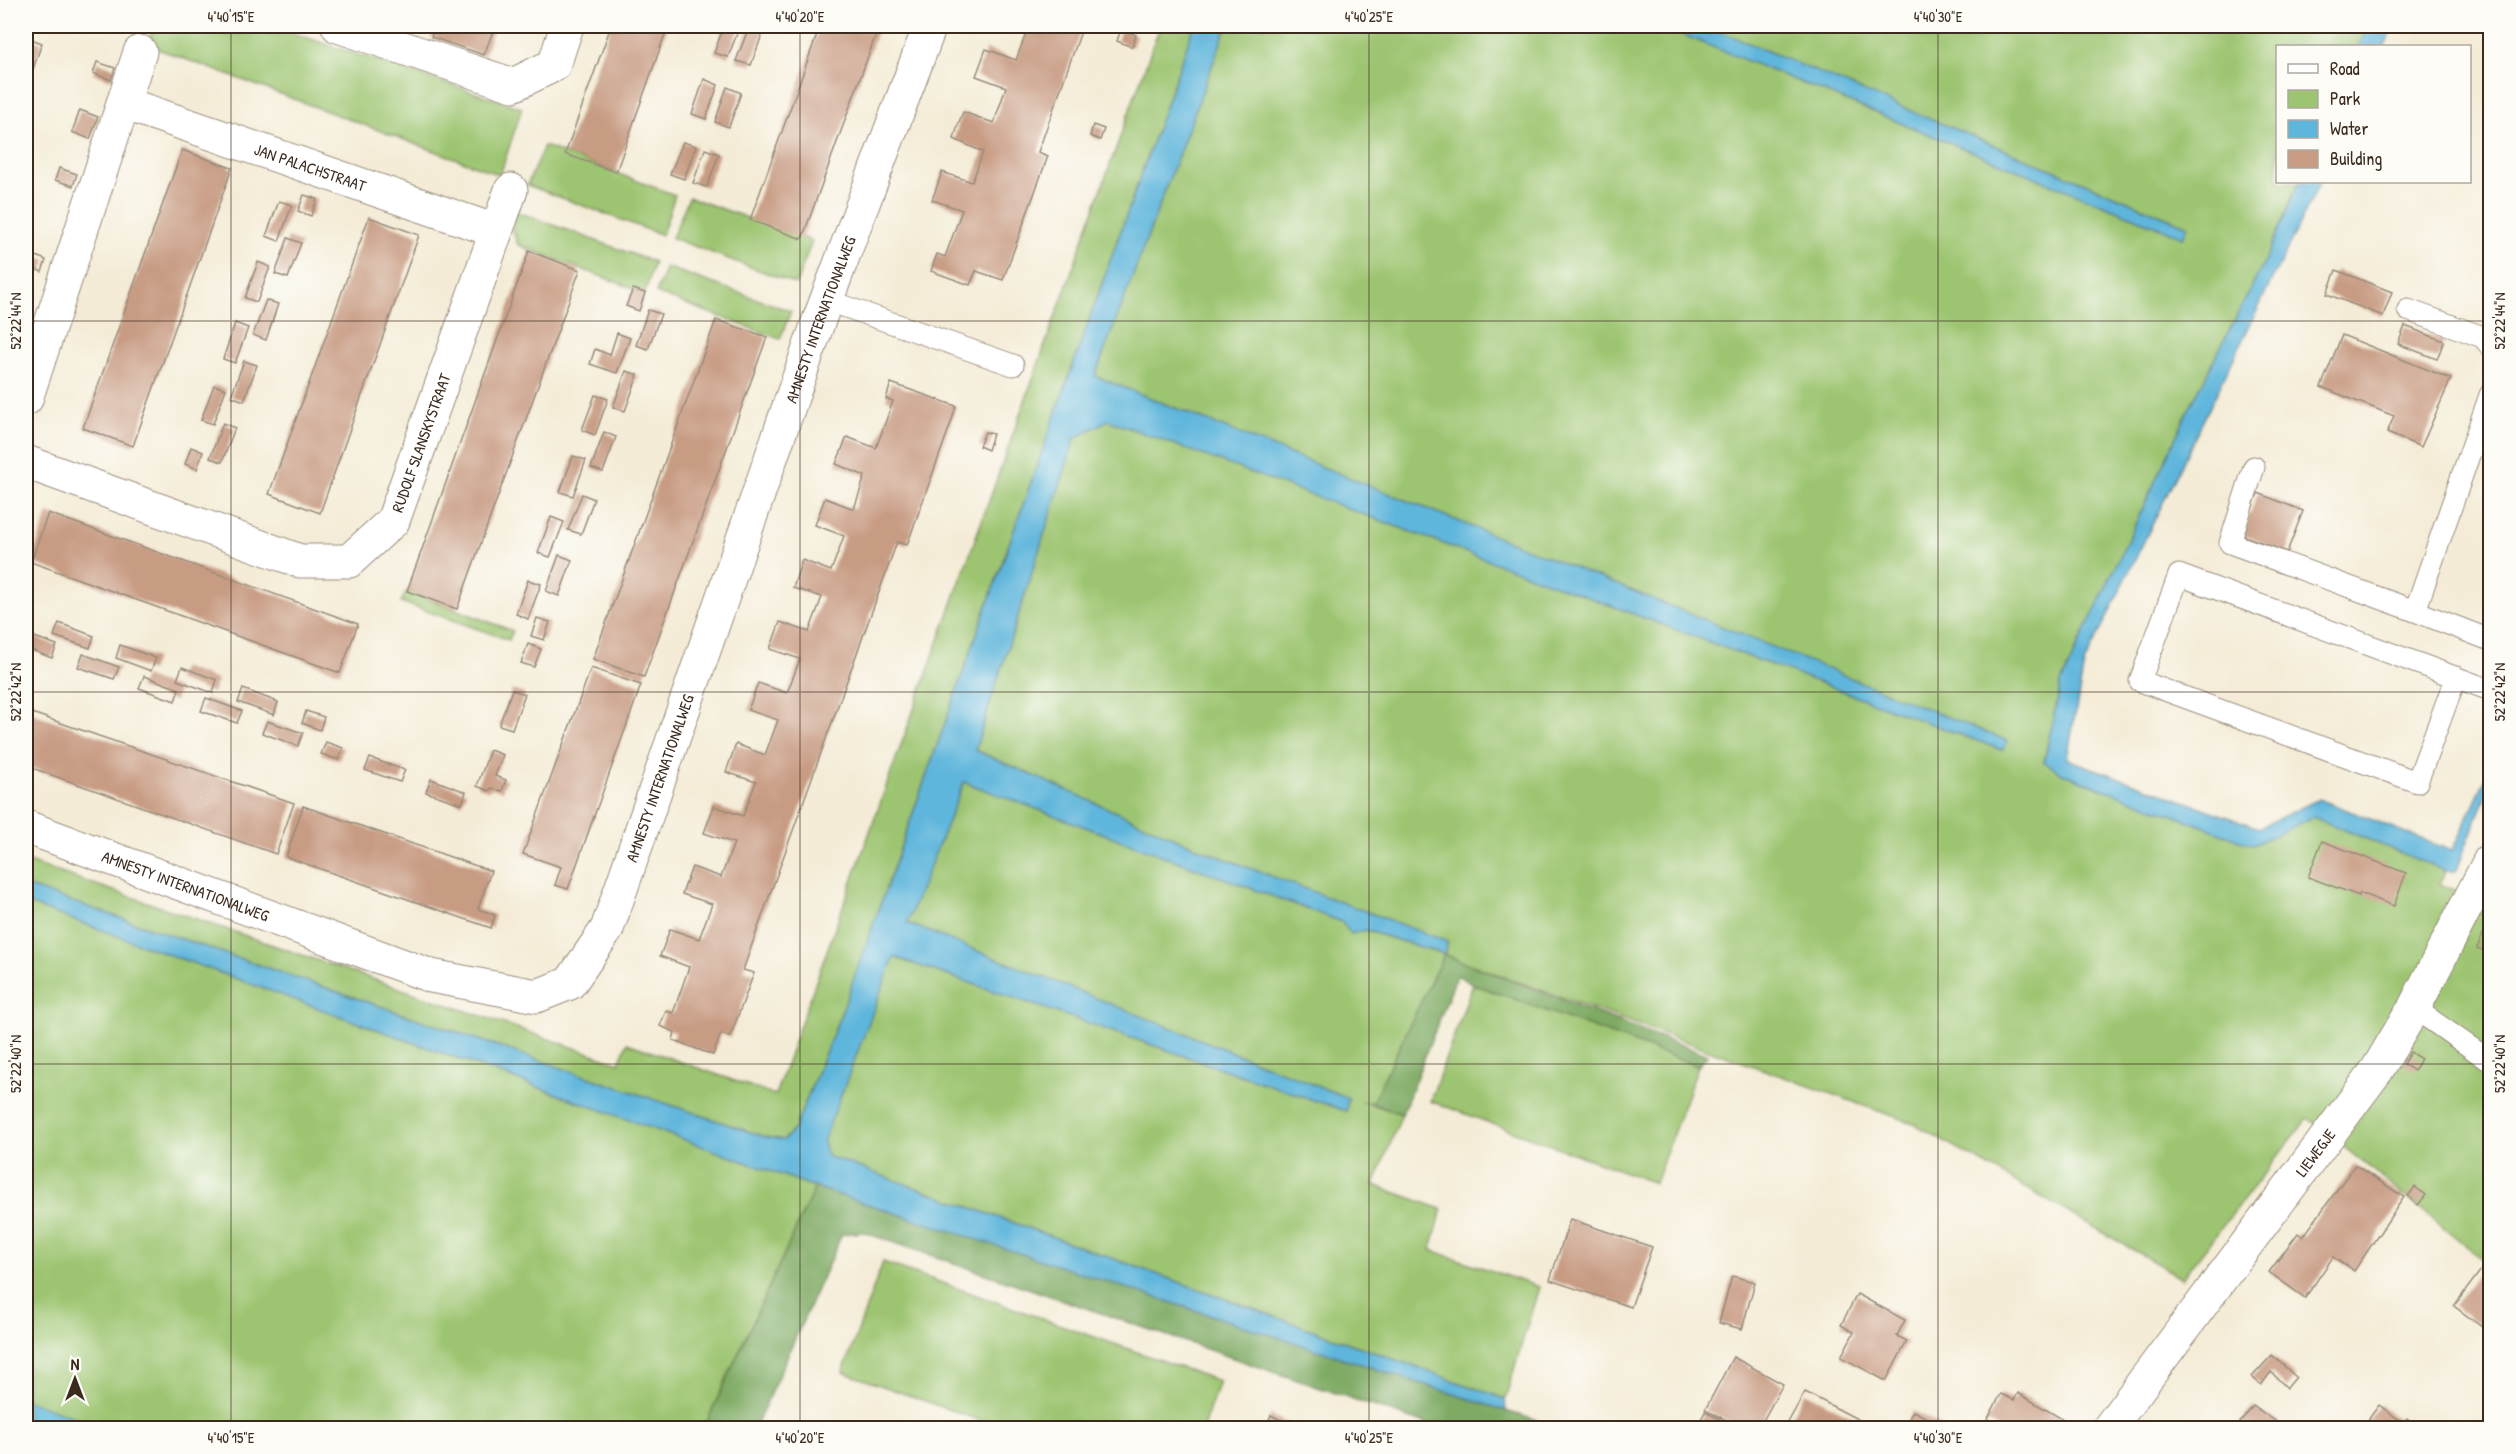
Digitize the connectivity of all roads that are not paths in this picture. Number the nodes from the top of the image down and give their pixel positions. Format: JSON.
{"nodes":[{"id":1,"x":338,"y":26,"type":"edge"},
{"id":2,"x":567,"y":26,"type":"edge"},
{"id":3,"x":930,"y":26,"type":"edge"},
{"id":4,"x":140,"y":52,"type":"dead end"},
{"id":5,"x":123,"y":103,"type":"junction"},
{"id":6,"x":511,"y":190,"type":"dead end"},
{"id":7,"x":496,"y":231,"type":"junction"},
{"id":8,"x":826,"y":300,"type":"junction"},
{"id":9,"x":2408,"y":310,"type":"dead end"},
{"id":10,"x":2490,"y":346,"type":"edge"},
{"id":11,"x":1013,"y":365,"type":"dead end"},
{"id":12,"x":2490,"y":395,"type":"edge"},
{"id":13,"x":26,"y":399,"type":"edge"},
{"id":14,"x":26,"y":462,"type":"edge"},
{"id":15,"x":2254,"y":467,"type":"dead end"},
{"id":16,"x":2415,"y":611,"type":"junction"},
{"id":17,"x":2490,"y":640,"type":"edge"},
{"id":18,"x":2456,"y":677,"type":"junction"},
{"id":19,"x":2490,"y":690,"type":"edge"},
{"id":20,"x":26,"y":827,"type":"edge"},
{"id":21,"x":2490,"y":860,"type":"edge"},
{"id":22,"x":2414,"y":1008,"type":"junction"},
{"id":23,"x":2490,"y":1060,"type":"edge"},
{"id":24,"x":2109,"y":1428,"type":"edge"}],
"edges":[{"from":1,"to":2,"type":"street"},
{"from":3,"to":8,"type":"street","name":"AMNESTY INTERNATIONALWEG"},
{"from":4,"to":5,"type":"street"},
{"from":5,"to":7,"type":"street","name":"JAN PALACHSTRAAT"},
{"from":5,"to":13,"type":"street"},
{"from":6,"to":7,"type":"street","name":"RUDOLF SLANSKYSTRAAT"},
{"from":7,"to":14,"type":"street","name":"RUDOLF SLANSKYSTRAAT"},
{"from":8,"to":11,"type":"lane"},
{"from":8,"to":20,"type":"street","name":"AMNESTY INTERNATIONALWEG"},
{"from":9,"to":10,"type":"lane"},
{"from":12,"to":16,"type":"lane"},
{"from":15,"to":16,"type":"lane"},
{"from":16,"to":17,"type":"lane"},
{"from":18,"to":18,"type":"lane"},
{"from":18,"to":19,"type":"lane"},
{"from":21,"to":22,"type":"street","name":"LIEWEGJE"},
{"from":22,"to":23,"type":"lane"},
{"from":22,"to":24,"type":"street","name":"LIEWEGJE"}]}
